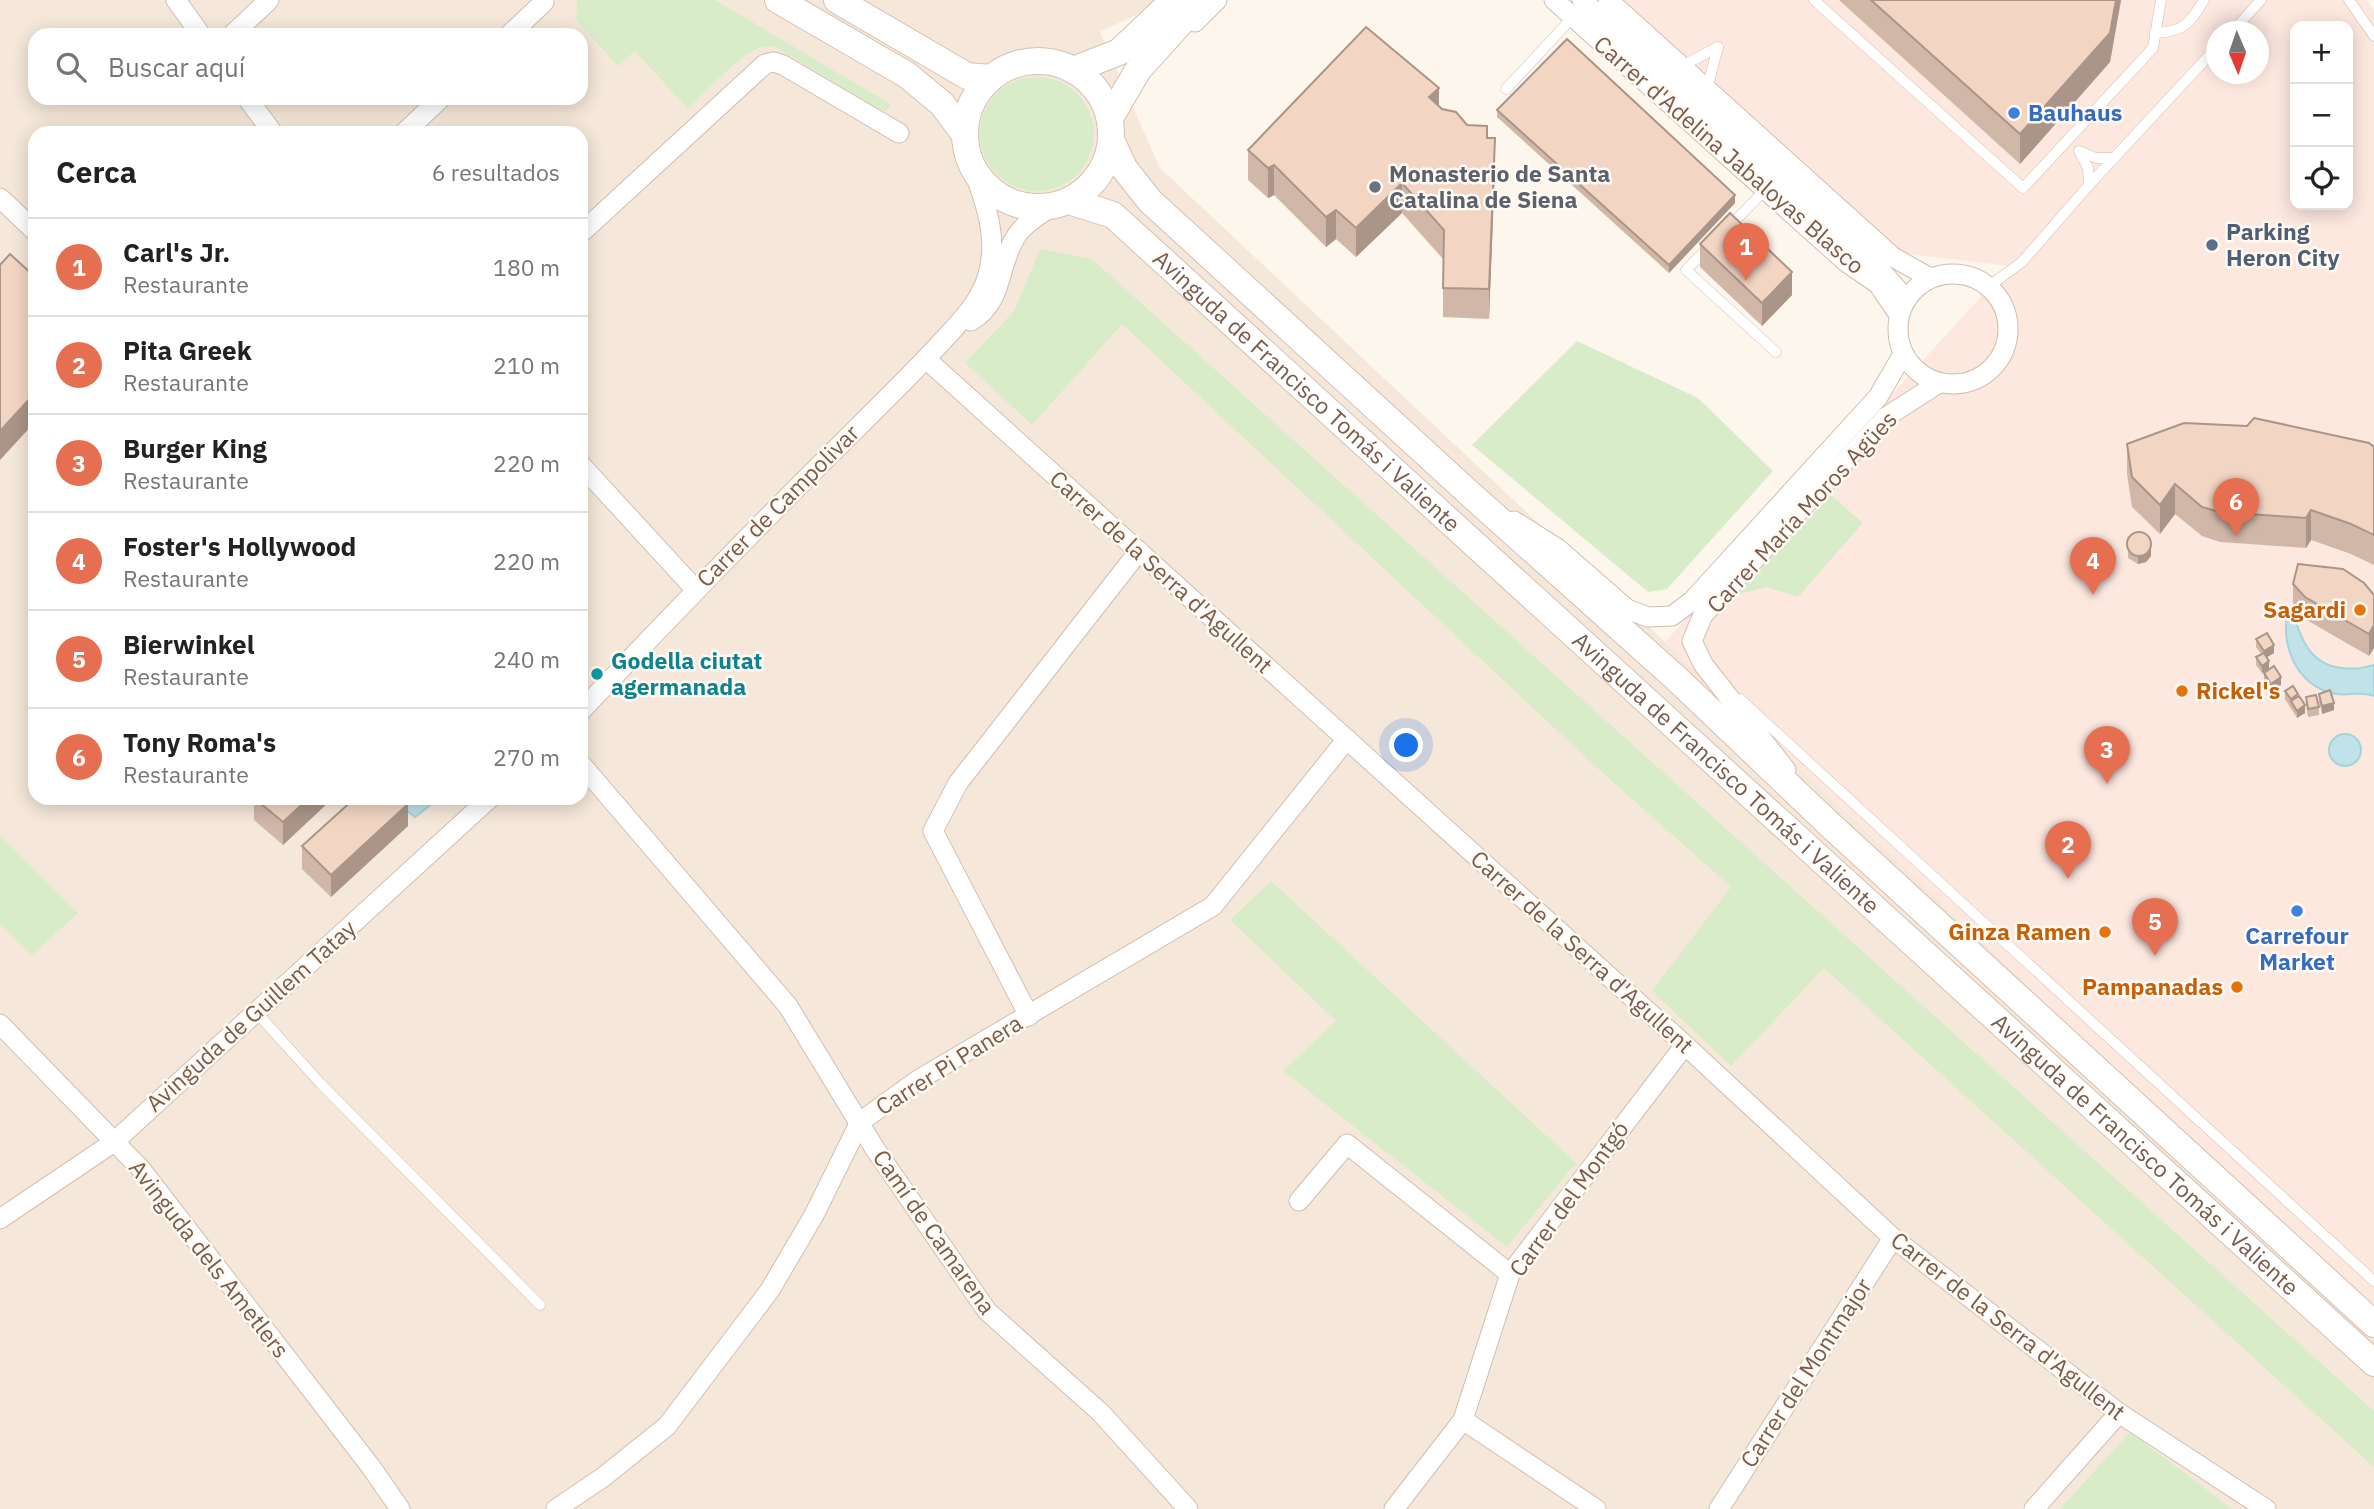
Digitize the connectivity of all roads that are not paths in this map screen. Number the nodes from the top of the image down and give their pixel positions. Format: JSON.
{"nodes":[{"id":1,"x":176,"y":0,"type":"edge"},
{"id":2,"x":269,"y":0,"type":"edge"},
{"id":3,"x":778,"y":0,"type":"edge"},
{"id":4,"x":1174,"y":0,"type":"edge"},
{"id":5,"x":1201,"y":0,"type":"edge"},
{"id":6,"x":1216,"y":0,"type":"edge"},
{"id":7,"x":1554,"y":0,"type":"edge"},
{"id":8,"x":1608,"y":0,"type":"edge"},
{"id":9,"x":1814,"y":0,"type":"edge"},
{"id":10,"x":2161,"y":0,"type":"edge"},
{"id":11,"x":2204,"y":0,"type":"edge"},
{"id":12,"x":2349,"y":0,"type":"edge"},
{"id":13,"x":2260,"y":1,"type":"edge"},
{"id":14,"x":544,"y":2,"type":"dead end"},
{"id":15,"x":842,"y":2,"type":"edge"},
{"id":16,"x":1578,"y":8,"type":"edge"},
{"id":17,"x":2242,"y":21,"type":"edge"},
{"id":18,"x":196,"y":28,"type":"edge"},
{"id":19,"x":239,"y":28,"type":"edge"},
{"id":20,"x":516,"y":28,"type":"edge"},
{"id":21,"x":2155,"y":33,"type":"junction"},
{"id":22,"x":2374,"y":36,"type":"edge"},
{"id":23,"x":1154,"y":54,"type":"junction"},
{"id":24,"x":2206,"y":60,"type":"edge"},
{"id":25,"x":1682,"y":66,"type":"junction"},
{"id":26,"x":1073,"y":70,"type":"junction"},
{"id":27,"x":991,"y":78,"type":"junction"},
{"id":28,"x":1506,"y":89,"type":"dead end"},
{"id":29,"x":1707,"y":89,"type":"junction"},
{"id":30,"x":252,"y":105,"type":"edge"},
{"id":31,"x":434,"y":105,"type":"edge"},
{"id":32,"x":268,"y":126,"type":"edge"},
{"id":33,"x":411,"y":126,"type":"edge"},
{"id":34,"x":1111,"y":130,"type":"junction"},
{"id":35,"x":899,"y":133,"type":"dead end"},
{"id":36,"x":965,"y":135,"type":"junction"},
{"id":37,"x":2067,"y":141,"type":"junction"},
{"id":38,"x":2079,"y":151,"type":"junction"},
{"id":39,"x":2114,"y":158,"type":"junction"},
{"id":40,"x":973,"y":168,"type":"junction"},
{"id":41,"x":2089,"y":185,"type":"junction"},
{"id":42,"x":1765,"y":190,"type":"junction"},
{"id":43,"x":0,"y":198,"type":"edge"},
{"id":44,"x":1060,"y":204,"type":"junction"},
{"id":45,"x":28,"y":224,"type":"edge"},
{"id":46,"x":588,"y":227,"type":"edge"},
{"id":47,"x":1721,"y":235,"type":"edge"},
{"id":48,"x":1713,"y":244,"type":"edge"},
{"id":49,"x":1930,"y":278,"type":"junction"},
{"id":50,"x":1989,"y":286,"type":"junction"},
{"id":51,"x":1902,"y":307,"type":"junction"},
{"id":52,"x":951,"y":331,"type":"junction"},
{"id":53,"x":1776,"y":352,"type":"dead end"},
{"id":54,"x":1903,"y":354,"type":"junction"},
{"id":55,"x":926,"y":359,"type":"junction"},
{"id":56,"x":1938,"y":383,"type":"junction"},
{"id":57,"x":588,"y":473,"type":"edge"},
{"id":58,"x":1469,"y":494,"type":"junction"},
{"id":59,"x":1139,"y":551,"type":"junction"},
{"id":60,"x":695,"y":589,"type":"junction"},
{"id":61,"x":1703,"y":664,"type":"junction"},
{"id":62,"x":588,"y":704,"type":"edge"},
{"id":63,"x":1347,"y":739,"type":"junction"},
{"id":64,"x":588,"y":772,"type":"edge"},
{"id":65,"x":482,"y":805,"type":"edge"},
{"id":66,"x":1828,"y":823,"type":"junction"},
{"id":67,"x":256,"y":1012,"type":"junction"},
{"id":68,"x":1029,"y":1016,"type":"junction"},
{"id":69,"x":0,"y":1024,"type":"edge"},
{"id":70,"x":1685,"y":1045,"type":"junction"},
{"id":71,"x":860,"y":1122,"type":"junction"},
{"id":72,"x":114,"y":1142,"type":"junction"},
{"id":73,"x":1299,"y":1201,"type":"dead end"},
{"id":74,"x":0,"y":1219,"type":"edge"},
{"id":75,"x":1893,"y":1238,"type":"junction"},
{"id":76,"x":1510,"y":1274,"type":"junction"},
{"id":77,"x":2374,"y":1281,"type":"edge"},
{"id":78,"x":540,"y":1305,"type":"dead end"},
{"id":79,"x":2374,"y":1324,"type":"edge"},
{"id":80,"x":2374,"y":1363,"type":"edge"},
{"id":81,"x":2119,"y":1413,"type":"junction"},
{"id":82,"x":1463,"y":1420,"type":"junction"},
{"id":83,"x":400,"y":1509,"type":"edge"},
{"id":84,"x":556,"y":1509,"type":"edge"},
{"id":85,"x":1188,"y":1509,"type":"edge"},
{"id":86,"x":1394,"y":1509,"type":"edge"},
{"id":87,"x":1596,"y":1509,"type":"edge"},
{"id":88,"x":1719,"y":1509,"type":"edge"},
{"id":89,"x":2034,"y":1509,"type":"edge"},
{"id":90,"x":2266,"y":1509,"type":"edge"}],
"edges":[{"from":1,"to":18,"type":"street"},
{"from":2,"to":19,"type":"street"},
{"from":3,"to":36,"type":"main road"},
{"from":4,"to":26,"type":"main road"},
{"from":5,"to":23,"type":"main road"},
{"from":6,"to":23,"type":"street"},
{"from":7,"to":16,"type":"street","name":"Carrer d'Adelina Jabaloyas Blasco"},
{"from":8,"to":25,"type":"street","name":"Carrer d'Adelina Jabaloyas Blasco"},
{"from":9,"to":37,"type":"lane"},
{"from":10,"to":21,"type":"lane"},
{"from":11,"to":21,"type":"lane"},
{"from":12,"to":22,"type":"lane"},
{"from":13,"to":17,"type":"lane"},
{"from":14,"to":20,"type":"street"},
{"from":15,"to":27,"type":"main road"},
{"from":16,"to":28,"type":"lane"},
{"from":16,"to":42,"type":"street","name":"Carrer d'Adelina Jabaloyas Blasco"},
{"from":16,"to":51,"type":"street","name":"Carrer d'Adelina Jabaloyas Blasco"},
{"from":21,"to":37,"type":"lane"},
{"from":23,"to":34,"type":"main road"},
{"from":24,"to":39,"type":"lane"},
{"from":25,"to":29,"type":"street","name":"Carrer d'Adelina Jabaloyas Blasco"},
{"from":25,"to":29,"type":"lane"},
{"from":26,"to":27,"type":"main road"},
{"from":26,"to":34,"type":"main road"},
{"from":27,"to":36,"type":"main road"},
{"from":29,"to":49,"type":"street","name":"Carrer d'Adelina Jabaloyas Blasco"},
{"from":30,"to":32,"type":"street"},
{"from":31,"to":33,"type":"street"},
{"from":34,"to":44,"type":"main road"},
{"from":34,"to":58,"type":"main road","name":"Avinguda de Francisco Tomás i Valiente"},
{"from":35,"to":46,"type":"street"},
{"from":36,"to":40,"type":"main road"},
{"from":37,"to":38,"type":"lane"},
{"from":38,"to":39,"type":"lane"},
{"from":38,"to":41,"type":"lane"},
{"from":39,"to":41,"type":"lane"},
{"from":40,"to":44,"type":"main road"},
{"from":40,"to":52,"type":"street","name":"Carrer de Campolivar"},
{"from":41,"to":50,"type":"lane"},
{"from":42,"to":47,"type":"lane"},
{"from":42,"to":51,"type":"street","name":"Carrer d'Adelina Jabaloyas Blasco"},
{"from":43,"to":45,"type":"street"},
{"from":44,"to":52,"type":"street","name":"Carrer de Campolivar"},
{"from":44,"to":80,"type":"main road","name":"Avinguda de Francisco Tomás i Valiente"},
{"from":48,"to":53,"type":"lane"},
{"from":49,"to":50,"type":"street"},
{"from":49,"to":51,"type":"street"},
{"from":50,"to":56,"type":"street"},
{"from":51,"to":54,"type":"street"},
{"from":52,"to":55,"type":"street","name":"Carrer de Campolivar"},
{"from":54,"to":56,"type":"street"},
{"from":54,"to":58,"type":"street","name":"Carrer María Moros Agües"},
{"from":55,"to":59,"type":"street","name":"Carrer de la Serra d'Agullent"},
{"from":55,"to":60,"type":"street","name":"Carrer de Campolivar"},
{"from":56,"to":61,"type":"street","name":"Carrer María Moros Agües"},
{"from":57,"to":60,"type":"street"},
{"from":58,"to":66,"type":"main road","name":"Avinguda de Francisco Tomás i Valiente"},
{"from":59,"to":63,"type":"street","name":"Carrer de la Serra d'Agullent"},
{"from":59,"to":68,"type":"street"},
{"from":60,"to":62,"type":"street","name":"Carrer de Campolivar"},
{"from":61,"to":66,"type":"street","name":"Carrer María Moros Agües"},
{"from":61,"to":77,"type":"lane"},
{"from":63,"to":68,"type":"street","name":"Carrer Pi Panera"},
{"from":63,"to":70,"type":"street","name":"Carrer de la Serra d'Agullent"},
{"from":64,"to":71,"type":"street","name":"Camí de Camarena"},
{"from":65,"to":67,"type":"street","name":"Avinguda de Guillem Tatay"},
{"from":66,"to":79,"type":"main road","name":"Avinguda de Francisco Tomás i Valiente"},
{"from":67,"to":72,"type":"street","name":"Avinguda de Guillem Tatay"},
{"from":67,"to":78,"type":"lane"},
{"from":68,"to":71,"type":"street","name":"Carrer Pi Panera"},
{"from":69,"to":72,"type":"street","name":"Avinguda dels Ametlers"},
{"from":70,"to":75,"type":"street","name":"Carrer de la Serra d'Agullent"},
{"from":70,"to":76,"type":"street","name":"Carrer del Montgó"},
{"from":71,"to":84,"type":"street","name":"Carrer Pi Panera"},
{"from":71,"to":85,"type":"street","name":"Camí de Camarena"},
{"from":72,"to":74,"type":"street","name":"Avinguda de Guillem Tatay"},
{"from":72,"to":83,"type":"street","name":"Avinguda dels Ametlers"},
{"from":73,"to":76,"type":"street"},
{"from":75,"to":81,"type":"street","name":"Carrer de la Serra d'Agullent"},
{"from":75,"to":88,"type":"street","name":"Carrer del Montmajor"},
{"from":76,"to":82,"type":"street","name":"Carrer del Montgó"},
{"from":81,"to":89,"type":"street"},
{"from":81,"to":90,"type":"street","name":"Carrer de la Serra d'Agullent"},
{"from":82,"to":86,"type":"street","name":"Carrer del Montgó"},
{"from":82,"to":87,"type":"street"}]}
